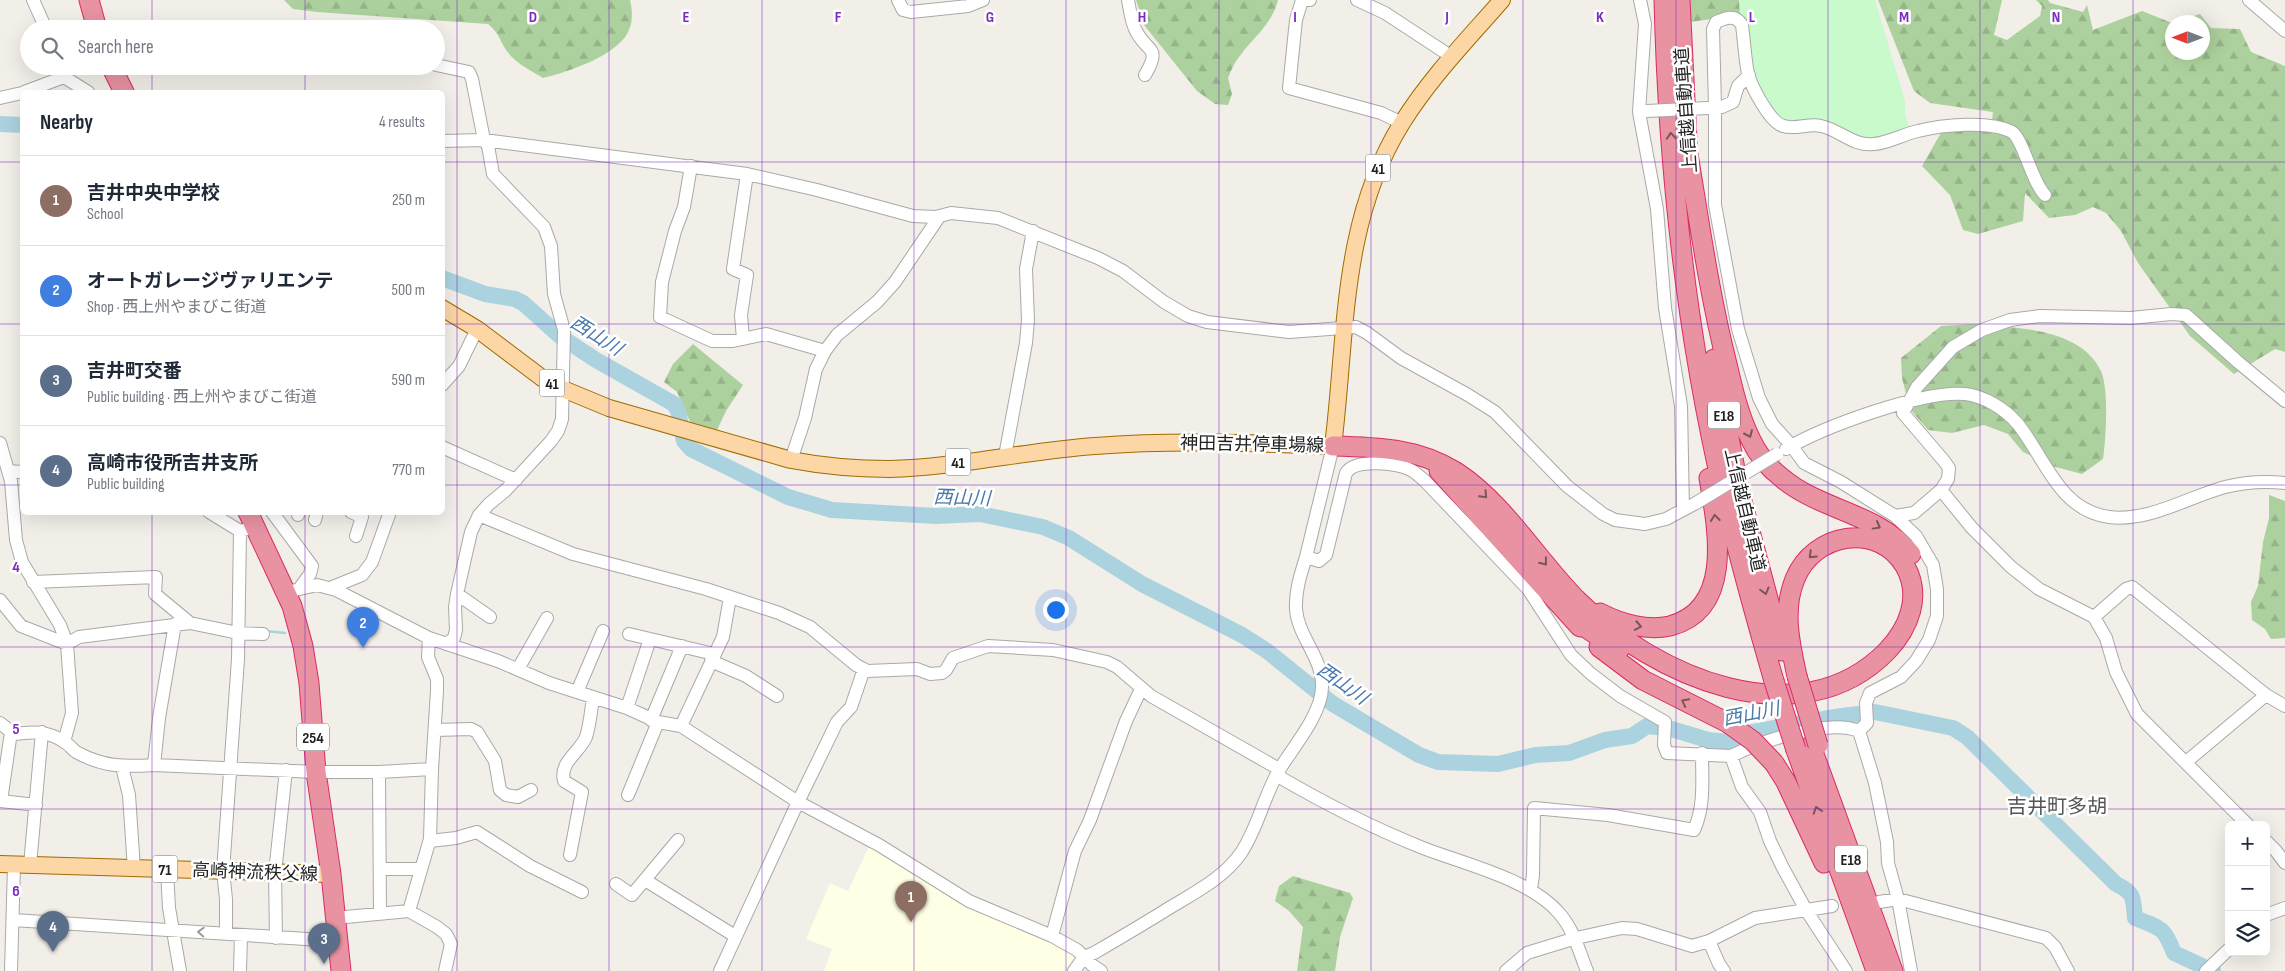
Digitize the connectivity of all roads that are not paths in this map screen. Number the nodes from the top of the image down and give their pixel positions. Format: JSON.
{"nodes":[{"id":1,"x":33,"y":0,"type":"edge"},
{"id":2,"x":88,"y":0,"type":"edge"},
{"id":3,"x":898,"y":0,"type":"edge"},
{"id":4,"x":983,"y":0,"type":"edge"},
{"id":5,"x":1128,"y":0,"type":"edge"},
{"id":6,"x":1310,"y":0,"type":"edge"},
{"id":7,"x":1357,"y":0,"type":"edge"},
{"id":8,"x":1502,"y":0,"type":"edge"},
{"id":9,"x":1640,"y":0,"type":"edge"},
{"id":10,"x":1664,"y":0,"type":"edge"},
{"id":11,"x":1680,"y":0,"type":"edge"},
{"id":12,"x":2249,"y":0,"type":"edge"},
{"id":13,"x":42,"y":20,"type":"edge"},
{"id":14,"x":94,"y":20,"type":"edge"},
{"id":15,"x":2285,"y":31,"type":"edge"},
{"id":16,"x":1452,"y":57,"type":"junction"},
{"id":17,"x":445,"y":67,"type":"edge"},
{"id":18,"x":66,"y":75,"type":"edge"},
{"id":19,"x":116,"y":75,"type":"edge"},
{"id":20,"x":1145,"y":75,"type":"dead end"},
{"id":21,"x":1749,"y":75,"type":"junction"},
{"id":22,"x":68,"y":79,"type":"junction"},
{"id":23,"x":31,"y":90,"type":"edge"},
{"id":24,"x":85,"y":90,"type":"edge"},
{"id":25,"x":123,"y":90,"type":"edge"},
{"id":26,"x":20,"y":94,"type":"edge"},
{"id":27,"x":0,"y":98,"type":"edge"},
{"id":28,"x":1712,"y":108,"type":"junction"},
{"id":29,"x":1644,"y":112,"type":"junction"},
{"id":30,"x":1402,"y":123,"type":"junction"},
{"id":31,"x":484,"y":140,"type":"junction"},
{"id":32,"x":445,"y":141,"type":"edge"},
{"id":33,"x":1687,"y":148,"type":"junction"},
{"id":34,"x":691,"y":166,"type":"junction"},
{"id":35,"x":747,"y":174,"type":"junction"},
{"id":36,"x":2045,"y":196,"type":"dead end"},
{"id":37,"x":939,"y":217,"type":"junction"},
{"id":38,"x":1678,"y":219,"type":"junction"},
{"id":39,"x":1033,"y":231,"type":"junction"},
{"id":40,"x":445,"y":310,"type":"edge"},
{"id":41,"x":1343,"y":328,"type":"junction"},
{"id":42,"x":477,"y":329,"type":"junction"},
{"id":43,"x":743,"y":338,"type":"junction"},
{"id":44,"x":825,"y":351,"type":"junction"},
{"id":45,"x":445,"y":382,"type":"edge"},
{"id":46,"x":563,"y":389,"type":"junction"},
{"id":47,"x":2285,"y":401,"type":"edge"},
{"id":48,"x":1909,"y":402,"type":"junction"},
{"id":49,"x":0,"y":442,"type":"edge"},
{"id":50,"x":1791,"y":445,"type":"junction"},
{"id":51,"x":1333,"y":446,"type":"junction"},
{"id":52,"x":445,"y":448,"type":"edge"},
{"id":53,"x":1412,"y":453,"type":"junction"},
{"id":54,"x":1005,"y":456,"type":"junction"},
{"id":55,"x":791,"y":460,"type":"junction"},
{"id":56,"x":9,"y":471,"type":"junction"},
{"id":57,"x":20,"y":472,"type":"edge"},
{"id":58,"x":516,"y":480,"type":"junction"},
{"id":59,"x":2285,"y":483,"type":"edge"},
{"id":60,"x":1941,"y":490,"type":"junction"},
{"id":61,"x":1683,"y":510,"type":"junction"},
{"id":62,"x":220,"y":515,"type":"edge"},
{"id":63,"x":274,"y":515,"type":"edge"},
{"id":64,"x":358,"y":515,"type":"edge"},
{"id":65,"x":389,"y":515,"type":"edge"},
{"id":66,"x":479,"y":515,"type":"junction"},
{"id":67,"x":1895,"y":516,"type":"junction"},
{"id":68,"x":248,"y":523,"type":"edge"},
{"id":69,"x":356,"y":536,"type":"dead end"},
{"id":70,"x":1306,"y":557,"type":"junction"},
{"id":71,"x":33,"y":582,"type":"junction"},
{"id":72,"x":1564,"y":587,"type":"junction"},
{"id":73,"x":330,"y":588,"type":"junction"},
{"id":74,"x":293,"y":591,"type":"junction"},
{"id":75,"x":457,"y":594,"type":"junction"},
{"id":76,"x":730,"y":597,"type":"junction"},
{"id":77,"x":0,"y":600,"type":"edge"},
{"id":78,"x":490,"y":617,"type":"dead end"},
{"id":79,"x":2094,"y":617,"type":"junction"},
{"id":80,"x":546,"y":618,"type":"dead end"},
{"id":81,"x":1573,"y":619,"type":"junction"},
{"id":82,"x":190,"y":623,"type":"junction"},
{"id":83,"x":175,"y":624,"type":"junction"},
{"id":84,"x":603,"y":631,"type":"dead end"},
{"id":85,"x":238,"y":633,"type":"junction"},
{"id":86,"x":263,"y":634,"type":"dead end"},
{"id":87,"x":629,"y":634,"type":"dead end"},
{"id":88,"x":429,"y":638,"type":"junction"},
{"id":89,"x":650,"y":639,"type":"junction"},
{"id":90,"x":67,"y":644,"type":"junction"},
{"id":91,"x":446,"y":644,"type":"junction"},
{"id":92,"x":682,"y":646,"type":"junction"},
{"id":93,"x":713,"y":657,"type":"junction"},
{"id":94,"x":518,"y":669,"type":"junction"},
{"id":95,"x":864,"y":669,"type":"junction"},
{"id":96,"x":1787,"y":678,"type":"junction"},
{"id":97,"x":1142,"y":690,"type":"junction"},
{"id":98,"x":577,"y":692,"type":"junction"},
{"id":99,"x":2266,"y":695,"type":"junction"},
{"id":100,"x":777,"y":696,"type":"dead end"},
{"id":101,"x":593,"y":698,"type":"junction"},
{"id":102,"x":2285,"y":706,"type":"edge"},
{"id":103,"x":627,"y":708,"type":"junction"},
{"id":104,"x":655,"y":721,"type":"junction"},
{"id":105,"x":0,"y":723,"type":"edge"},
{"id":106,"x":681,"y":726,"type":"junction"},
{"id":107,"x":435,"y":730,"type":"junction"},
{"id":108,"x":1859,"y":731,"type":"junction"},
{"id":109,"x":12,"y":732,"type":"junction"},
{"id":110,"x":42,"y":732,"type":"junction"},
{"id":111,"x":64,"y":742,"type":"junction"},
{"id":112,"x":1808,"y":747,"type":"junction"},
{"id":113,"x":1702,"y":753,"type":"junction"},
{"id":114,"x":1731,"y":756,"type":"junction"},
{"id":115,"x":2186,"y":762,"type":"junction"},
{"id":116,"x":154,"y":765,"type":"junction"},
{"id":117,"x":122,"y":767,"type":"junction"},
{"id":118,"x":229,"y":769,"type":"junction"},
{"id":119,"x":432,"y":769,"type":"junction"},
{"id":120,"x":286,"y":770,"type":"junction"},
{"id":121,"x":316,"y":772,"type":"junction"},
{"id":122,"x":379,"y":772,"type":"junction"},
{"id":123,"x":1278,"y":772,"type":"junction"},
{"id":124,"x":531,"y":790,"type":"dead end"},
{"id":125,"x":628,"y":795,"type":"dead end"},
{"id":126,"x":798,"y":802,"type":"junction"},
{"id":127,"x":36,"y":805,"type":"junction"},
{"id":128,"x":2244,"y":821,"type":"edge"},
{"id":129,"x":678,"y":840,"type":"dead end"},
{"id":130,"x":430,"y":841,"type":"junction"},
{"id":131,"x":2281,"y":848,"type":"edge"},
{"id":132,"x":570,"y":855,"type":"dead end"},
{"id":133,"x":2285,"y":863,"type":"edge"},
{"id":134,"x":7,"y":864,"type":"edge"},
{"id":135,"x":30,"y":865,"type":"junction"},
{"id":136,"x":134,"y":869,"type":"junction"},
{"id":137,"x":380,"y":869,"type":"junction"},
{"id":138,"x":421,"y":869,"type":"junction"},
{"id":139,"x":167,"y":870,"type":"junction"},
{"id":140,"x":222,"y":871,"type":"junction"},
{"id":141,"x":275,"y":873,"type":"junction"},
{"id":142,"x":331,"y":874,"type":"junction"},
{"id":143,"x":645,"y":880,"type":"junction"},
{"id":144,"x":616,"y":884,"type":"dead end"},
{"id":145,"x":1531,"y":889,"type":"junction"},
{"id":146,"x":582,"y":892,"type":"dead end"},
{"id":147,"x":1898,"y":899,"type":"junction"},
{"id":148,"x":1880,"y":902,"type":"dead end"},
{"id":149,"x":1832,"y":906,"type":"dead end"},
{"id":150,"x":2285,"y":908,"type":"edge"},
{"id":151,"x":1806,"y":910,"type":"junction"},
{"id":152,"x":409,"y":911,"type":"junction"},
{"id":153,"x":380,"y":914,"type":"junction"},
{"id":154,"x":2270,"y":914,"type":"edge"},
{"id":155,"x":335,"y":918,"type":"junction"},
{"id":156,"x":13,"y":920,"type":"junction"},
{"id":157,"x":172,"y":930,"type":"junction"},
{"id":158,"x":226,"y":933,"type":"junction"},
{"id":159,"x":241,"y":935,"type":"junction"},
{"id":160,"x":735,"y":936,"type":"junction"},
{"id":161,"x":1052,"y":936,"type":"junction"},
{"id":162,"x":276,"y":938,"type":"junction"},
{"id":163,"x":1576,"y":938,"type":"junction"},
{"id":164,"x":337,"y":941,"type":"junction"},
{"id":165,"x":1709,"y":941,"type":"junction"},
{"id":166,"x":2225,"y":953,"type":"edge"},
{"id":167,"x":1084,"y":957,"type":"junction"},
{"id":168,"x":11,"y":971,"type":"edge"},
{"id":169,"x":180,"y":971,"type":"edge"},
{"id":170,"x":240,"y":971,"type":"edge"},
{"id":171,"x":341,"y":971,"type":"edge"},
{"id":172,"x":444,"y":971,"type":"edge"},
{"id":173,"x":720,"y":971,"type":"edge"},
{"id":174,"x":1074,"y":971,"type":"edge"},
{"id":175,"x":1101,"y":971,"type":"edge"},
{"id":176,"x":1506,"y":971,"type":"edge"},
{"id":177,"x":1587,"y":971,"type":"edge"},
{"id":178,"x":1724,"y":971,"type":"edge"},
{"id":179,"x":1846,"y":971,"type":"edge"},
{"id":180,"x":1872,"y":971,"type":"edge"},
{"id":181,"x":1876,"y":971,"type":"edge"},
{"id":182,"x":1893,"y":971,"type":"edge"},
{"id":183,"x":1911,"y":971,"type":"edge"},
{"id":184,"x":2068,"y":971,"type":"edge"},
{"id":185,"x":2206,"y":971,"type":"edge"}],
"edges":[{"from":1,"to":13,"type":"street"},
{"from":2,"to":14,"type":"highway"},
{"from":3,"to":4,"type":"street"},
{"from":5,"to":20,"type":"street"},
{"from":6,"to":30,"type":"street"},
{"from":7,"to":16,"type":"street"},
{"from":8,"to":16,"type":"main road","name":"神田吉井停車場線","number":"41"},
{"from":9,"to":29,"type":"street"},
{"from":38,"to":10,"type":"highway","name":"上信越自動車道","number":"E18","one_way":true},
{"from":11,"to":33,"type":"highway","name":"上信越自動車道","number":"E18"},
{"from":12,"to":15,"type":"street"},
{"from":16,"to":30,"type":"main road","name":"神田吉井停車場線","number":"41"},
{"from":17,"to":31,"type":"street"},
{"from":18,"to":22,"type":"street"},
{"from":19,"to":25,"type":"highway"},
{"from":21,"to":28,"type":"street"},
{"from":21,"to":28,"type":"street"},
{"from":21,"to":36,"type":"street"},
{"from":22,"to":23,"type":"street"},
{"from":22,"to":24,"type":"street"},
{"from":26,"to":27,"type":"street"},
{"from":28,"to":29,"type":"street","bridge":true},
{"from":28,"to":50,"type":"street"},
{"from":29,"to":61,"type":"street"},
{"from":30,"to":41,"type":"main road","name":"神田吉井停車場線","number":"41"},
{"from":31,"to":32,"type":"street"},
{"from":31,"to":34,"type":"street"},
{"from":31,"to":46,"type":"street"},
{"from":33,"to":81,"type":"highway","one_way":true},
{"from":33,"to":96,"type":"highway","name":"上信越自動車道","number":"E18","one_way":true},
{"from":34,"to":35,"type":"street"},
{"from":34,"to":43,"type":"street"},
{"from":35,"to":37,"type":"street"},
{"from":35,"to":43,"type":"street"},
{"from":37,"to":39,"type":"street"},
{"from":37,"to":44,"type":"street"},
{"from":72,"to":38,"type":"highway","one_way":true},
{"from":38,"to":96,"type":"highway","name":"上信越自動車道","number":"E18"},
{"from":39,"to":41,"type":"street"},
{"from":39,"to":54,"type":"street"},
{"from":40,"to":42,"type":"main road","name":"神田吉井停車場線","number":"41"},
{"from":41,"to":51,"type":"main road","name":"神田吉井停車場線","number":"41"},
{"from":41,"to":61,"type":"street"},
{"from":42,"to":45,"type":"street"},
{"from":42,"to":46,"type":"main road","name":"神田吉井停車場線","number":"41"},
{"from":43,"to":44,"type":"street"},
{"from":44,"to":55,"type":"street"},
{"from":46,"to":55,"type":"main road","name":"神田吉井停車場線","number":"41"},
{"from":46,"to":58,"type":"street"},
{"from":47,"to":48,"type":"street"},
{"from":48,"to":50,"type":"street"},
{"from":48,"to":59,"type":"street"},
{"from":48,"to":60,"type":"street"},
{"from":49,"to":56,"type":"street"},
{"from":50,"to":61,"type":"street","bridge":true},
{"from":50,"to":67,"type":"street"},
{"from":51,"to":53,"type":"highway"},
{"from":51,"to":54,"type":"main road","name":"神田吉井停車場線","number":"41"},
{"from":51,"to":70,"type":"street"},
{"from":52,"to":58,"type":"street"},
{"from":53,"to":72,"type":"highway","one_way":true},
{"from":53,"to":81,"type":"highway"},
{"from":54,"to":55,"type":"main road","name":"神田吉井停車場線","number":"41"},
{"from":56,"to":57,"type":"street"},
{"from":56,"to":71,"type":"street"},
{"from":58,"to":66,"type":"street"},
{"from":60,"to":67,"type":"street"},
{"from":60,"to":79,"type":"street"},
{"from":62,"to":68,"type":"street"},
{"from":63,"to":74,"type":"street"},
{"from":64,"to":69,"type":"street"},
{"from":65,"to":73,"type":"street"},
{"from":66,"to":75,"type":"street"},
{"from":66,"to":76,"type":"street"},
{"from":67,"to":108,"type":"street"},
{"from":68,"to":74,"type":"highway","number":"254"},
{"from":68,"to":85,"type":"street"},
{"from":70,"to":113,"type":"street"},
{"from":70,"to":123,"type":"street"},
{"from":71,"to":82,"type":"street"},
{"from":71,"to":90,"type":"street"},
{"from":72,"to":96,"type":"highway","one_way":true},
{"from":73,"to":74,"type":"street"},
{"from":73,"to":88,"type":"street"},
{"from":74,"to":121,"type":"highway","number":"254"},
{"from":75,"to":78,"type":"street"},
{"from":75,"to":91,"type":"street"},
{"from":76,"to":93,"type":"street"},
{"from":76,"to":95,"type":"street"},
{"from":77,"to":90,"type":"street"},
{"from":79,"to":99,"type":"street"},
{"from":79,"to":115,"type":"street"},
{"from":80,"to":94,"type":"street"},
{"from":180,"to":81,"type":"highway","one_way":true,"bridge":true},
{"from":82,"to":83,"type":"street"},
{"from":82,"to":85,"type":"street"},
{"from":83,"to":90,"type":"street"},
{"from":83,"to":116,"type":"street"},
{"from":84,"to":98,"type":"street"},
{"from":85,"to":86,"type":"street"},
{"from":85,"to":118,"type":"street"},
{"from":87,"to":89,"type":"street"},
{"from":88,"to":91,"type":"street"},
{"from":88,"to":107,"type":"street"},
{"from":89,"to":92,"type":"street"},
{"from":89,"to":103,"type":"street"},
{"from":90,"to":111,"type":"street"},
{"from":91,"to":94,"type":"street"},
{"from":92,"to":93,"type":"street"},
{"from":92,"to":104,"type":"street"},
{"from":93,"to":100,"type":"street"},
{"from":93,"to":106,"type":"street"},
{"from":94,"to":98,"type":"street"},
{"from":95,"to":97,"type":"street"},
{"from":95,"to":126,"type":"street"},
{"from":96,"to":112,"type":"highway","name":"上信越自動車道","number":"E18"},
{"from":97,"to":123,"type":"street"},
{"from":97,"to":161,"type":"street"},
{"from":98,"to":101,"type":"street"},
{"from":99,"to":102,"type":"street"},
{"from":99,"to":115,"type":"street"},
{"from":101,"to":103,"type":"street"},
{"from":101,"to":132,"type":"street"},
{"from":103,"to":104,"type":"street"},
{"from":104,"to":106,"type":"street"},
{"from":104,"to":125,"type":"street"},
{"from":105,"to":109,"type":"street"},
{"from":106,"to":126,"type":"street"},
{"from":107,"to":119,"type":"street"},
{"from":107,"to":124,"type":"street"},
{"from":108,"to":114,"type":"street"},
{"from":108,"to":147,"type":"street"},
{"from":109,"to":110,"type":"street"},
{"from":109,"to":127,"type":"street"},
{"from":110,"to":111,"type":"street"},
{"from":110,"to":127,"type":"street"},
{"from":111,"to":117,"type":"street"},
{"from":181,"to":112,"type":"highway","name":"上信越自動車道","number":"E18","one_way":true},
{"from":112,"to":182,"type":"highway","name":"上信越自動車道","number":"E18"},
{"from":113,"to":114,"type":"street"},
{"from":113,"to":145,"type":"street"},
{"from":114,"to":151,"type":"street"},
{"from":115,"to":128,"type":"street"},
{"from":116,"to":117,"type":"street"},
{"from":116,"to":118,"type":"street"},
{"from":117,"to":136,"type":"street"},
{"from":118,"to":120,"type":"street"},
{"from":118,"to":140,"type":"street"},
{"from":119,"to":122,"type":"street"},
{"from":119,"to":130,"type":"street"},
{"from":120,"to":121,"type":"street"},
{"from":120,"to":141,"type":"street"},
{"from":121,"to":122,"type":"street"},
{"from":121,"to":142,"type":"highway","number":"254"},
{"from":122,"to":137,"type":"street"},
{"from":123,"to":145,"type":"street"},
{"from":123,"to":167,"type":"street"},
{"from":126,"to":160,"type":"street"},
{"from":126,"to":161,"type":"street"},
{"from":127,"to":135,"type":"street"},
{"from":129,"to":143,"type":"street"},
{"from":130,"to":138,"type":"street"},
{"from":130,"to":146,"type":"street"},
{"from":131,"to":133,"type":"street"},
{"from":134,"to":135,"type":"main road","name":"高崎神流秩父線","number":"71"},
{"from":134,"to":156,"type":"street"},
{"from":135,"to":136,"type":"main road","name":"高崎神流秩父線","number":"71"},
{"from":136,"to":139,"type":"main road","name":"高崎神流秩父線","number":"71"},
{"from":137,"to":138,"type":"street"},
{"from":137,"to":153,"type":"street"},
{"from":138,"to":152,"type":"street"},
{"from":139,"to":140,"type":"main road","name":"高崎神流秩父線","number":"71"},
{"from":139,"to":157,"type":"street"},
{"from":140,"to":141,"type":"main road","name":"高崎神流秩父線","number":"71"},
{"from":140,"to":158,"type":"street"},
{"from":141,"to":142,"type":"main road","name":"高崎神流秩父線","number":"71"},
{"from":141,"to":162,"type":"street"},
{"from":142,"to":155,"type":"highway","number":"254"},
{"from":143,"to":144,"type":"street"},
{"from":143,"to":160,"type":"street"},
{"from":145,"to":163,"type":"street"},
{"from":147,"to":148,"type":"street"},
{"from":147,"to":183,"type":"street"},
{"from":147,"to":184,"type":"street"},
{"from":149,"to":151,"type":"street"},
{"from":150,"to":154,"type":"street"},
{"from":151,"to":165,"type":"street"},
{"from":151,"to":179,"type":"street"},
{"from":152,"to":153,"type":"street"},
{"from":152,"to":172,"type":"street"},
{"from":153,"to":155,"type":"street"},
{"from":155,"to":164,"type":"highway","number":"254"},
{"from":156,"to":157,"type":"street"},
{"from":156,"to":168,"type":"street"},
{"from":158,"to":157,"type":"street","one_way":true},
{"from":157,"to":169,"type":"street"},
{"from":158,"to":159,"type":"street"},
{"from":159,"to":162,"type":"street"},
{"from":159,"to":170,"type":"street"},
{"from":160,"to":173,"type":"street"},
{"from":161,"to":167,"type":"street"},
{"from":162,"to":164,"type":"street"},
{"from":163,"to":165,"type":"street"},
{"from":163,"to":176,"type":"street"},
{"from":163,"to":177,"type":"street"},
{"from":164,"to":171,"type":"highway","number":"254"},
{"from":165,"to":178,"type":"street"},
{"from":166,"to":185,"type":"street"},
{"from":167,"to":174,"type":"street"},
{"from":167,"to":175,"type":"street"}]}
